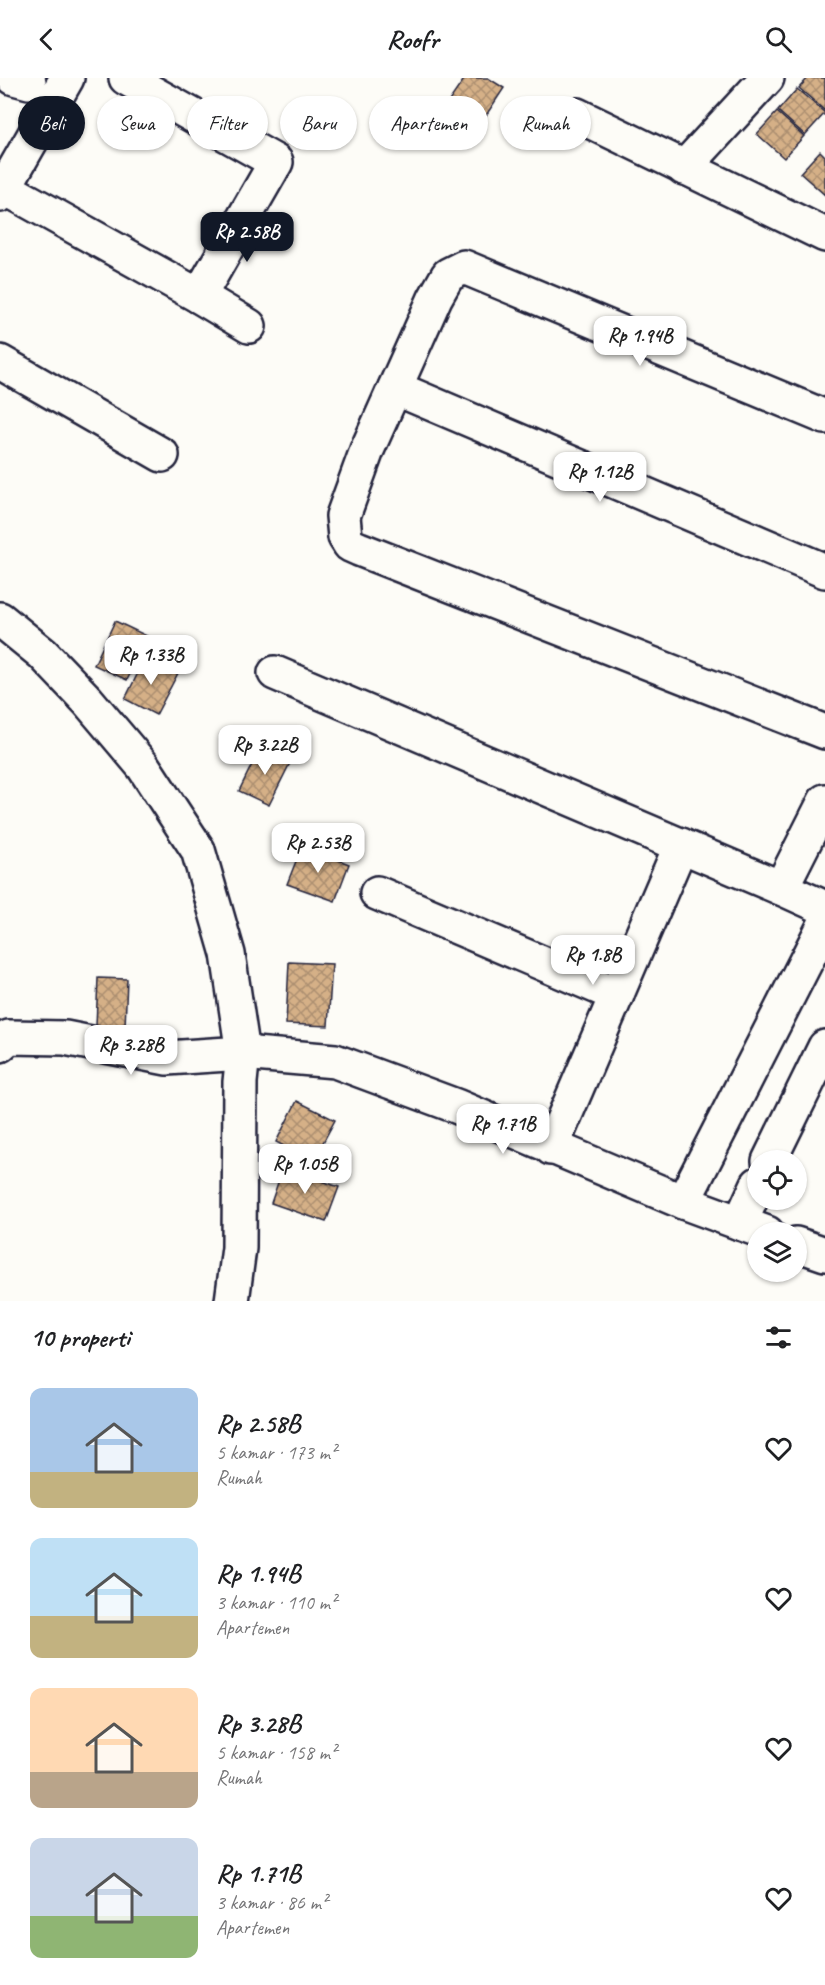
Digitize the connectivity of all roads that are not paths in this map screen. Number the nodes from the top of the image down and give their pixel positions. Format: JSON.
{"nodes":[{"id":1,"x":67,"y":78,"type":"edge"},
{"id":2,"x":126,"y":78,"type":"edge"},
{"id":3,"x":767,"y":78,"type":"edge"},
{"id":4,"x":591,"y":122,"type":"edge"},
{"id":5,"x":684,"y":168,"type":"junction"},
{"id":6,"x":2,"y":192,"type":"edge"},
{"id":7,"x":825,"y":235,"type":"edge"},
{"id":8,"x":199,"y":296,"type":"junction"},
{"id":9,"x":249,"y":326,"type":"dead end"},
{"id":10,"x":0,"y":362,"type":"edge"},
{"id":11,"x":395,"y":388,"type":"junction"},
{"id":12,"x":825,"y":417,"type":"edge"},
{"id":13,"x":162,"y":455,"type":"dead end"},
{"id":14,"x":825,"y":571,"type":"edge"},
{"id":15,"x":0,"y":619,"type":"edge"},
{"id":16,"x":275,"y":673,"type":"dead end"},
{"id":17,"x":825,"y":732,"type":"edge"},
{"id":18,"x":825,"y":801,"type":"edge"},
{"id":19,"x":681,"y":845,"type":"junction"},
{"id":20,"x":781,"y":888,"type":"junction"},
{"id":21,"x":377,"y":893,"type":"dead end"},
{"id":22,"x":825,"y":908,"type":"edge"},
{"id":23,"x":825,"y":924,"type":"edge"},
{"id":24,"x":617,"y":995,"type":"junction"},
{"id":25,"x":0,"y":1046,"type":"edge"},
{"id":26,"x":825,"y":1047,"type":"edge"},
{"id":27,"x":243,"y":1053,"type":"junction"},
{"id":28,"x":551,"y":1148,"type":"junction"},
{"id":29,"x":774,"y":1150,"type":"edge"},
{"id":30,"x":683,"y":1202,"type":"junction"},
{"id":31,"x":747,"y":1225,"type":"edge"},
{"id":32,"x":807,"y":1248,"type":"edge"},
{"id":33,"x":825,"y":1254,"type":"edge"},
{"id":34,"x":232,"y":1301,"type":"edge"}],
"edges":[{"from":1,"to":6,"type":"street"},
{"from":2,"to":8,"type":"street"},
{"from":3,"to":5,"type":"street"},
{"from":4,"to":5,"type":"street"},
{"from":5,"to":7,"type":"street"},
{"from":6,"to":8,"type":"street"},
{"from":8,"to":9,"type":"street"},
{"from":10,"to":13,"type":"street"},
{"from":11,"to":12,"type":"street"},
{"from":11,"to":14,"type":"street"},
{"from":11,"to":17,"type":"street"},
{"from":15,"to":27,"type":"street"},
{"from":16,"to":19,"type":"street"},
{"from":18,"to":20,"type":"street"},
{"from":19,"to":20,"type":"street"},
{"from":19,"to":24,"type":"street"},
{"from":20,"to":22,"type":"street"},
{"from":21,"to":24,"type":"street"},
{"from":23,"to":30,"type":"street"},
{"from":24,"to":28,"type":"street"},
{"from":25,"to":27,"type":"street"},
{"from":26,"to":29,"type":"street"},
{"from":27,"to":28,"type":"street"},
{"from":27,"to":34,"type":"street"},
{"from":28,"to":30,"type":"street"},
{"from":30,"to":31,"type":"street"},
{"from":32,"to":33,"type":"street"}]}
